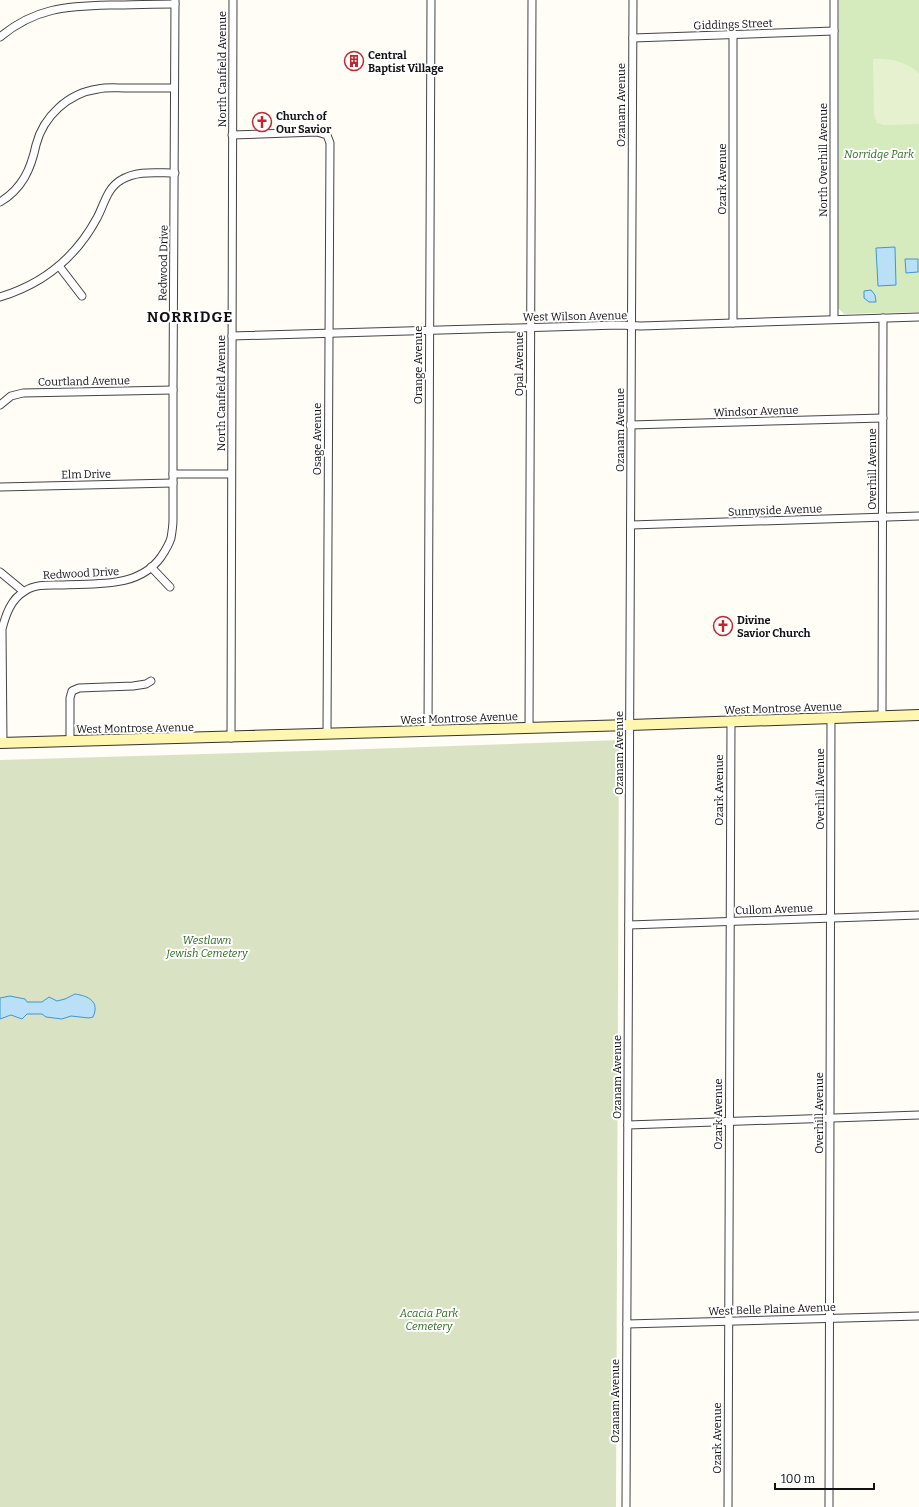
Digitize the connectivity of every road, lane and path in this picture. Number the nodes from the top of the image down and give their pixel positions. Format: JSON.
{"nodes":[{"id":1,"x":233,"y":0,"type":"edge"},
{"id":2,"x":431,"y":0,"type":"edge"},
{"id":3,"x":532,"y":0,"type":"edge"},
{"id":4,"x":633,"y":0,"type":"edge"},
{"id":5,"x":834,"y":0,"type":"edge"},
{"id":6,"x":175,"y":2,"type":"edge"},
{"id":7,"x":834,"y":31,"type":"junction"},
{"id":8,"x":733,"y":35,"type":"junction"},
{"id":9,"x":0,"y":37,"type":"edge"},
{"id":10,"x":633,"y":38,"type":"junction"},
{"id":11,"x":174,"y":88,"type":"junction"},
{"id":12,"x":232,"y":135,"type":"junction"},
{"id":13,"x":175,"y":173,"type":"junction"},
{"id":14,"x":0,"y":202,"type":"edge"},
{"id":15,"x":59,"y":266,"type":"junction"},
{"id":16,"x":0,"y":296,"type":"edge"},
{"id":17,"x":82,"y":296,"type":"dead end"},
{"id":18,"x":919,"y":317,"type":"edge"},
{"id":19,"x":883,"y":318,"type":"junction"},
{"id":20,"x":834,"y":320,"type":"junction"},
{"id":21,"x":733,"y":323,"type":"junction"},
{"id":22,"x":631,"y":325,"type":"junction"},
{"id":23,"x":530,"y":328,"type":"junction"},
{"id":24,"x":429,"y":331,"type":"junction"},
{"id":25,"x":328,"y":334,"type":"junction"},
{"id":26,"x":232,"y":336,"type":"junction"},
{"id":27,"x":173,"y":390,"type":"junction"},
{"id":28,"x":0,"y":405,"type":"edge"},
{"id":29,"x":883,"y":418,"type":"junction"},
{"id":30,"x":630,"y":425,"type":"junction"},
{"id":31,"x":173,"y":474,"type":"junction"},
{"id":32,"x":232,"y":474,"type":"junction"},
{"id":33,"x":174,"y":484,"type":"junction"},
{"id":34,"x":0,"y":487,"type":"edge"},
{"id":35,"x":919,"y":516,"type":"edge"},
{"id":36,"x":883,"y":518,"type":"junction"},
{"id":37,"x":631,"y":525,"type":"junction"},
{"id":38,"x":151,"y":567,"type":"junction"},
{"id":39,"x":0,"y":572,"type":"edge"},
{"id":40,"x":170,"y":587,"type":"dead end"},
{"id":41,"x":23,"y":591,"type":"junction"},
{"id":42,"x":151,"y":681,"type":"dead end"},
{"id":43,"x":919,"y":715,"type":"edge"},
{"id":44,"x":882,"y":716,"type":"junction"},
{"id":45,"x":832,"y":718,"type":"junction"},
{"id":46,"x":731,"y":722,"type":"junction"},
{"id":47,"x":630,"y":725,"type":"junction"},
{"id":48,"x":529,"y":728,"type":"junction"},
{"id":49,"x":428,"y":731,"type":"junction"},
{"id":50,"x":326,"y":734,"type":"junction"},
{"id":51,"x":231,"y":738,"type":"junction"},
{"id":52,"x":70,"y":742,"type":"junction"},
{"id":53,"x":1,"y":743,"type":"edge"},
{"id":54,"x":919,"y":915,"type":"edge"},
{"id":55,"x":831,"y":918,"type":"junction"},
{"id":56,"x":730,"y":921,"type":"junction"},
{"id":57,"x":629,"y":925,"type":"junction"},
{"id":58,"x":919,"y":1115,"type":"edge"},
{"id":59,"x":830,"y":1118,"type":"junction"},
{"id":60,"x":729,"y":1121,"type":"junction"},
{"id":61,"x":628,"y":1125,"type":"junction"},
{"id":62,"x":919,"y":1316,"type":"edge"},
{"id":63,"x":830,"y":1318,"type":"junction"},
{"id":64,"x":729,"y":1321,"type":"junction"},
{"id":65,"x":627,"y":1324,"type":"junction"},
{"id":66,"x":626,"y":1507,"type":"edge"},
{"id":67,"x":728,"y":1507,"type":"edge"},
{"id":68,"x":829,"y":1507,"type":"edge"}],
"edges":[{"from":1,"to":12,"type":"street","name":"North Canfield Avenue"},
{"from":2,"to":24,"type":"street","name":"Orange Avenue"},
{"from":3,"to":23,"type":"street","name":"Opal Avenue"},
{"from":4,"to":10,"type":"street","name":"Ozanam Avenue"},
{"from":5,"to":7,"type":"street","name":"North Overhill Avenue"},
{"from":6,"to":9,"type":"street"},
{"from":6,"to":11,"type":"street","name":"Redwood Drive"},
{"from":7,"to":8,"type":"street","name":"Giddings Street"},
{"from":7,"to":20,"type":"street","name":"North Overhill Avenue"},
{"from":8,"to":10,"type":"street","name":"Giddings Street"},
{"from":8,"to":21,"type":"street","name":"Ozark Avenue"},
{"from":10,"to":22,"type":"street","name":"Ozanam Avenue"},
{"from":11,"to":13,"type":"street","name":"Redwood Drive"},
{"from":11,"to":14,"type":"street"},
{"from":12,"to":25,"type":"street","name":"Osage Avenue"},
{"from":12,"to":26,"type":"street","name":"North Canfield Avenue"},
{"from":13,"to":15,"type":"street"},
{"from":13,"to":27,"type":"street","name":"Redwood Drive"},
{"from":15,"to":16,"type":"street"},
{"from":15,"to":17,"type":"street"},
{"from":18,"to":19,"type":"street","name":"West Wilson Avenue"},
{"from":19,"to":20,"type":"street","name":"West Wilson Avenue"},
{"from":19,"to":29,"type":"street","name":"Overhill Avenue"},
{"from":20,"to":21,"type":"street","name":"West Wilson Avenue"},
{"from":21,"to":22,"type":"street","name":"West Wilson Avenue"},
{"from":22,"to":23,"type":"street","name":"West Wilson Avenue"},
{"from":22,"to":30,"type":"street","name":"Ozanam Avenue"},
{"from":23,"to":24,"type":"street","name":"West Wilson Avenue"},
{"from":23,"to":48,"type":"street","name":"Opal Avenue"},
{"from":24,"to":25,"type":"street","name":"West Wilson Avenue"},
{"from":24,"to":49,"type":"street","name":"Orange Avenue"},
{"from":25,"to":26,"type":"street","name":"West Wilson Avenue"},
{"from":25,"to":50,"type":"street","name":"Osage Avenue"},
{"from":26,"to":32,"type":"street","name":"North Canfield Avenue"},
{"from":27,"to":28,"type":"street","name":"Courtland Avenue"},
{"from":27,"to":31,"type":"street","name":"Redwood Drive"},
{"from":29,"to":30,"type":"street","name":"Windsor Avenue"},
{"from":29,"to":36,"type":"street","name":"Overhill Avenue"},
{"from":30,"to":37,"type":"street","name":"Ozanam Avenue"},
{"from":31,"to":32,"type":"street"},
{"from":31,"to":33,"type":"street","name":"Redwood Drive"},
{"from":32,"to":51,"type":"street","name":"North Canfield Avenue"},
{"from":33,"to":34,"type":"street","name":"Elm Drive"},
{"from":33,"to":38,"type":"street","name":"Redwood Drive"},
{"from":35,"to":36,"type":"street","name":"Sunnyside Avenue"},
{"from":36,"to":37,"type":"street","name":"Sunnyside Avenue"},
{"from":36,"to":44,"type":"street","name":"Overhill Avenue"},
{"from":37,"to":47,"type":"street","name":"Ozanam Avenue"},
{"from":38,"to":40,"type":"street"},
{"from":38,"to":41,"type":"street","name":"Redwood Drive"},
{"from":39,"to":41,"type":"street"},
{"from":41,"to":53,"type":"street"},
{"from":42,"to":52,"type":"street"},
{"from":43,"to":44,"type":"street","name":"West Montrose Avenue"},
{"from":44,"to":45,"type":"street","name":"West Montrose Avenue"},
{"from":45,"to":46,"type":"street","name":"West Montrose Avenue"},
{"from":45,"to":55,"type":"street","name":"Overhill Avenue"},
{"from":46,"to":47,"type":"street","name":"West Montrose Avenue"},
{"from":46,"to":56,"type":"street","name":"Ozark Avenue"},
{"from":47,"to":48,"type":"street","name":"West Montrose Avenue"},
{"from":47,"to":57,"type":"street","name":"Ozanam Avenue"},
{"from":48,"to":49,"type":"street","name":"West Montrose Avenue"},
{"from":49,"to":50,"type":"street","name":"West Montrose Avenue"},
{"from":50,"to":51,"type":"street","name":"West Montrose Avenue"},
{"from":51,"to":52,"type":"street","name":"West Montrose Avenue"},
{"from":52,"to":53,"type":"street","name":"West Montrose Avenue"},
{"from":54,"to":55,"type":"street","name":"Cullom Avenue"},
{"from":55,"to":56,"type":"street","name":"Cullom Avenue"},
{"from":55,"to":59,"type":"street","name":"Overhill Avenue"},
{"from":56,"to":57,"type":"street","name":"Cullom Avenue"},
{"from":56,"to":60,"type":"street","name":"Ozark Avenue"},
{"from":57,"to":61,"type":"street","name":"Ozanam Avenue"},
{"from":58,"to":59,"type":"street"},
{"from":59,"to":60,"type":"street"},
{"from":59,"to":63,"type":"street","name":"Overhill Avenue"},
{"from":60,"to":61,"type":"street"},
{"from":60,"to":64,"type":"street","name":"Ozark Avenue"},
{"from":61,"to":65,"type":"street","name":"Ozanam Avenue"},
{"from":62,"to":63,"type":"street","name":"West Belle Plaine Avenue"},
{"from":63,"to":64,"type":"street","name":"West Belle Plaine Avenue"},
{"from":63,"to":68,"type":"street","name":"Overhill Avenue"},
{"from":64,"to":65,"type":"street","name":"West Belle Plaine Avenue"},
{"from":64,"to":67,"type":"street","name":"Ozark Avenue"},
{"from":65,"to":66,"type":"street","name":"Ozanam Avenue"}]}
